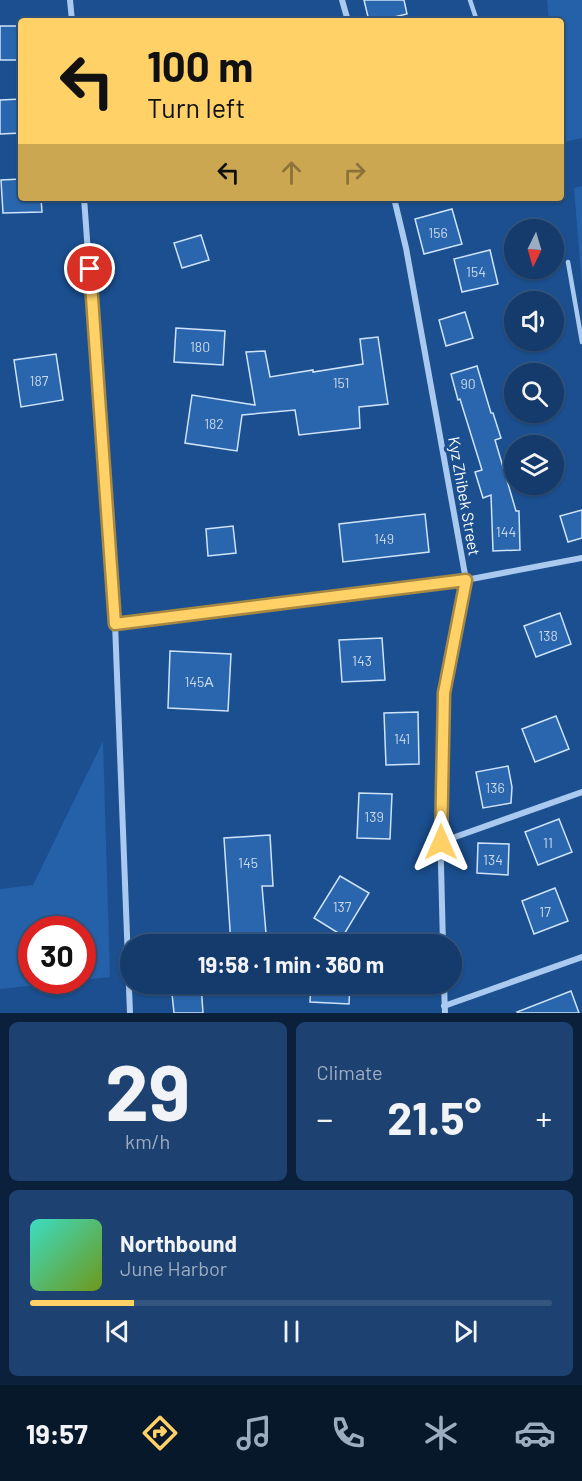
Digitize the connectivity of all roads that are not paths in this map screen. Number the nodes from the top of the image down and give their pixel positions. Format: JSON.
{"nodes":[{"id":1,"x":70,"y":0,"type":"edge"},
{"id":2,"x":342,"y":0,"type":"edge"},
{"id":3,"x":470,"y":0,"type":"edge"},
{"id":4,"x":72,"y":18,"type":"edge"},
{"id":5,"x":347,"y":18,"type":"edge"},
{"id":6,"x":476,"y":18,"type":"edge"},
{"id":7,"x":84,"y":201,"type":"edge"},
{"id":8,"x":395,"y":201,"type":"edge"},
{"id":9,"x":568,"y":262,"type":"dead end"},
{"id":10,"x":582,"y":342,"type":"edge"},
{"id":11,"x":582,"y":558,"type":"edge"},
{"id":12,"x":466,"y":580,"type":"junction"},
{"id":13,"x":115,"y":624,"type":"junction"},
{"id":14,"x":582,"y":792,"type":"edge"},
{"id":15,"x":441,"y":842,"type":"junction"},
{"id":16,"x":443,"y":934,"type":"edge"},
{"id":17,"x":582,"y":957,"type":"edge"},
{"id":18,"x":444,"y":1009,"type":"edge"},
{"id":19,"x":130,"y":1013,"type":"edge"}],
"edges":[{"from":1,"to":4,"type":"street"},
{"from":2,"to":5,"type":"street"},
{"from":3,"to":6,"type":"lane"},
{"from":7,"to":13,"type":"street"},
{"from":8,"to":12,"type":"street","name":"Kyz Zhibek Street"},
{"from":9,"to":10,"type":"lane"},
{"from":11,"to":12,"type":"street"},
{"from":12,"to":13,"type":"street"},
{"from":12,"to":15,"type":"street","name":"Kyz Zhibek Street"},
{"from":13,"to":19,"type":"street"},
{"from":14,"to":15,"type":"street"},
{"from":15,"to":16,"type":"street","name":"Kyz Zhibek Street"},
{"from":17,"to":18,"type":"street"}]}
